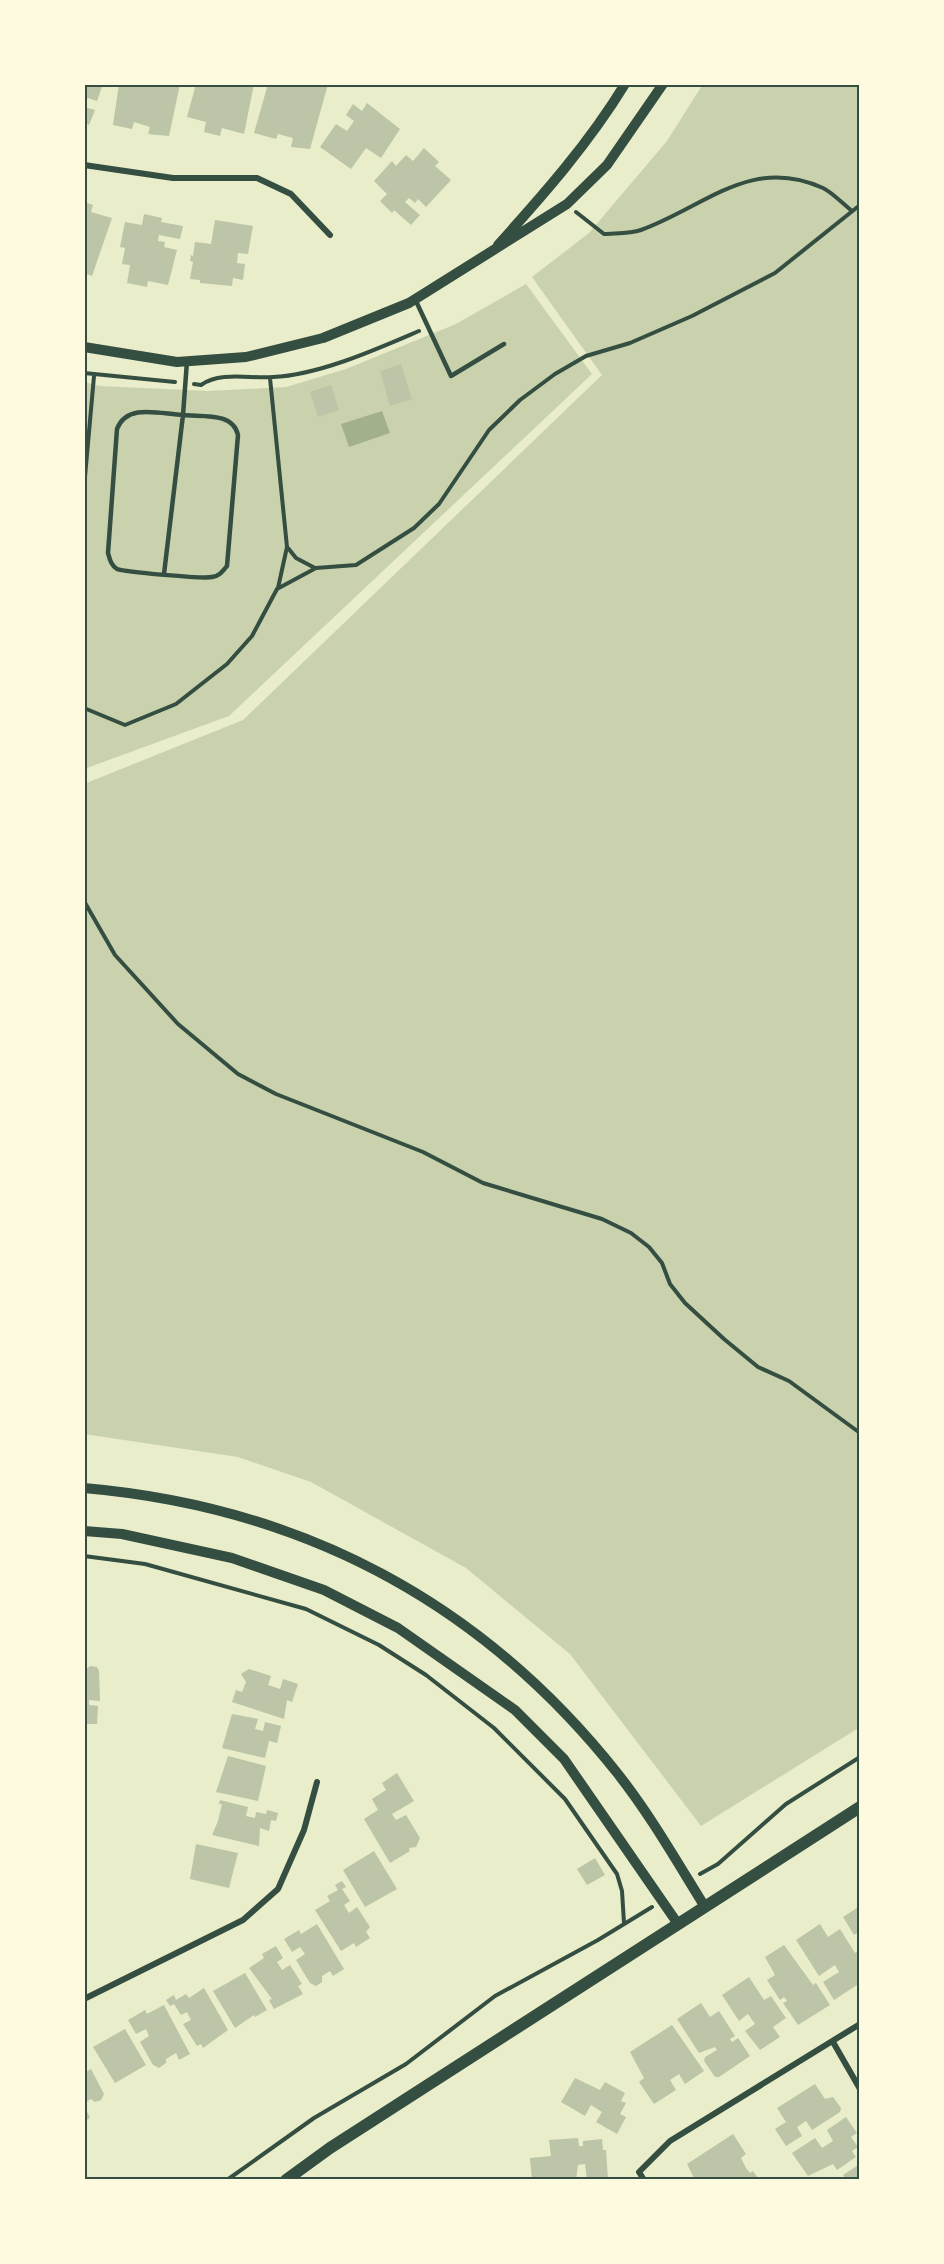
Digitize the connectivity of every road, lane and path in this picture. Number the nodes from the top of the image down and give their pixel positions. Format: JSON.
{"nodes":[{"id":1,"x":625,"y":84,"type":"edge"},
{"id":2,"x":663,"y":84,"type":"edge"},
{"id":3,"x":84,"y":165,"type":"edge"},
{"id":4,"x":567,"y":204,"type":"junction"},
{"id":5,"x":860,"y":205,"type":"edge"},
{"id":6,"x":852,"y":211,"type":"junction"},
{"id":7,"x":330,"y":235,"type":"dead end"},
{"id":8,"x":487,"y":256,"type":"junction"},
{"id":9,"x":415,"y":299,"type":"junction"},
{"id":10,"x":504,"y":344,"type":"dead end"},
{"id":11,"x":84,"y":346,"type":"edge"},
{"id":12,"x":187,"y":361,"type":"junction"},
{"id":13,"x":94,"y":376,"type":"dead end"},
{"id":14,"x":270,"y":378,"type":"dead end"},
{"id":15,"x":183,"y":415,"type":"junction"},
{"id":16,"x":84,"y":488,"type":"edge"},
{"id":17,"x":287,"y":547,"type":"junction"},
{"id":18,"x":316,"y":568,"type":"junction"},
{"id":19,"x":164,"y":574,"type":"junction"},
{"id":20,"x":278,"y":589,"type":"junction"},
{"id":21,"x":84,"y":708,"type":"edge"},
{"id":22,"x":84,"y":901,"type":"edge"},
{"id":23,"x":860,"y":1433,"type":"edge"},
{"id":24,"x":84,"y":1488,"type":"edge"},
{"id":25,"x":84,"y":1531,"type":"edge"},
{"id":26,"x":84,"y":1556,"type":"edge"},
{"id":27,"x":860,"y":1757,"type":"edge"},
{"id":28,"x":317,"y":1782,"type":"dead end"},
{"id":29,"x":860,"y":1807,"type":"edge"},
{"id":30,"x":702,"y":1873,"type":"dead end"},
{"id":31,"x":705,"y":1907,"type":"junction"},
{"id":32,"x":647,"y":1910,"type":"dead end"},
{"id":33,"x":624,"y":1923,"type":"junction"},
{"id":34,"x":678,"y":1924,"type":"junction"},
{"id":35,"x":84,"y":1999,"type":"edge"},
{"id":36,"x":860,"y":2024,"type":"edge"},
{"id":37,"x":833,"y":2042,"type":"junction"},
{"id":38,"x":860,"y":2088,"type":"edge"},
{"id":39,"x":227,"y":2180,"type":"edge"},
{"id":40,"x":286,"y":2180,"type":"edge"},
{"id":41,"x":644,"y":2180,"type":"edge"}],
"edges":[{"from":1,"to":8,"type":"street"},
{"from":2,"to":4,"type":"street"},
{"from":3,"to":7,"type":"street"},
{"from":4,"to":6,"type":"path"},
{"from":4,"to":8,"type":"street"},
{"from":5,"to":6,"type":"path"},
{"from":6,"to":18,"type":"path"},
{"from":8,"to":9,"type":"street"},
{"from":9,"to":10,"type":"lane"},
{"from":9,"to":12,"type":"street"},
{"from":11,"to":12,"type":"street"},
{"from":12,"to":15,"type":"lane"},
{"from":13,"to":16,"type":"path"},
{"from":14,"to":17,"type":"path"},
{"from":15,"to":19,"type":"lane"},
{"from":15,"to":19,"type":"lane"},
{"from":15,"to":19,"type":"lane"},
{"from":17,"to":18,"type":"path"},
{"from":17,"to":20,"type":"path"},
{"from":18,"to":20,"type":"path"},
{"from":20,"to":21,"type":"path"},
{"from":22,"to":23,"type":"path"},
{"from":24,"to":31,"type":"street"},
{"from":25,"to":34,"type":"street"},
{"from":26,"to":33,"type":"path"},
{"from":27,"to":30,"type":"path"},
{"from":28,"to":35,"type":"street"},
{"from":29,"to":31,"type":"main road"},
{"from":31,"to":34,"type":"main road"},
{"from":32,"to":33,"type":"path"},
{"from":33,"to":39,"type":"path"},
{"from":34,"to":40,"type":"main road"},
{"from":36,"to":37,"type":"street"},
{"from":37,"to":38,"type":"street"},
{"from":37,"to":41,"type":"street"}]}
